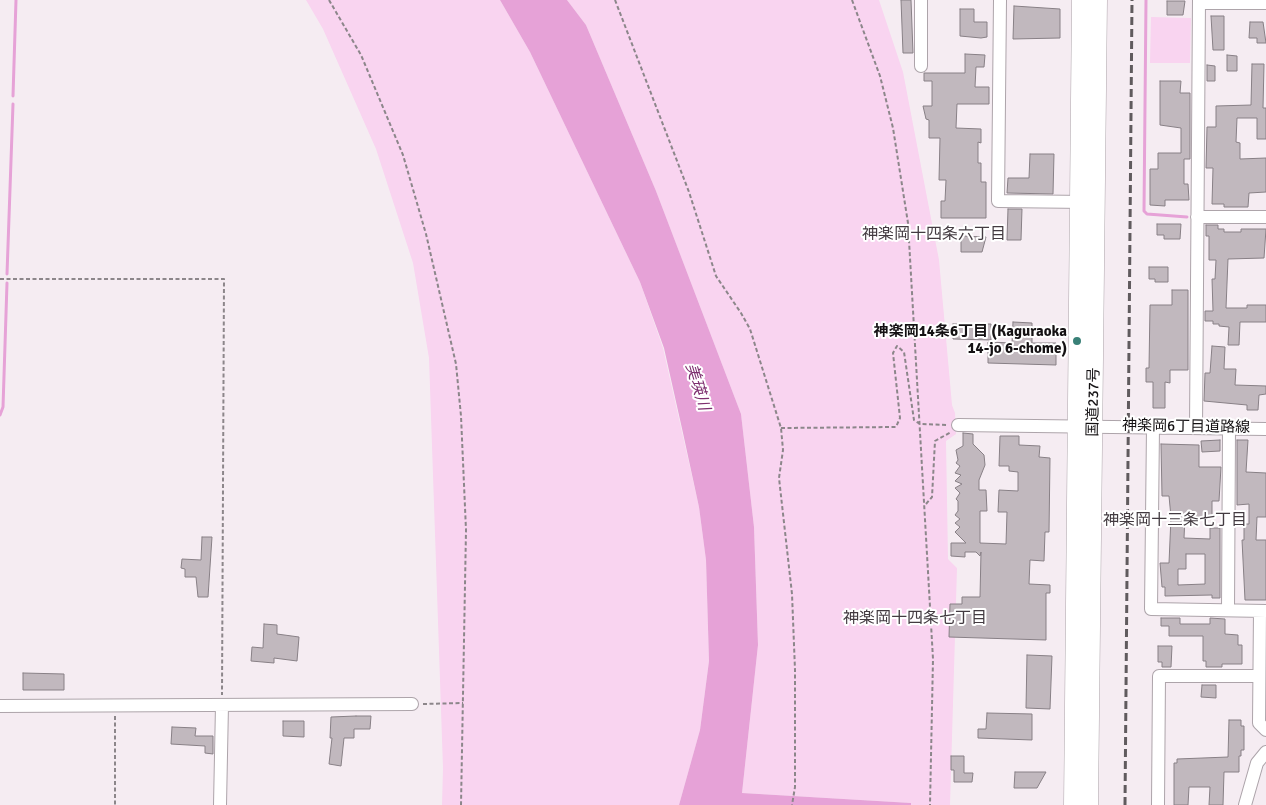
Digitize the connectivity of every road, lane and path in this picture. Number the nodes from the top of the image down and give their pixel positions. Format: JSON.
{"nodes":[{"id":1,"x":329,"y":0,"type":"edge"},
{"id":2,"x":615,"y":0,"type":"edge"},
{"id":3,"x":852,"y":0,"type":"edge"},
{"id":4,"x":921,"y":0,"type":"edge"},
{"id":5,"x":1000,"y":0,"type":"edge"},
{"id":6,"x":1081,"y":0,"type":"edge"},
{"id":7,"x":1098,"y":0,"type":"edge"},
{"id":8,"x":1199,"y":2,"type":"edge"},
{"id":9,"x":1266,"y":3,"type":"edge"},
{"id":10,"x":921,"y":66,"type":"dead end"},
{"id":11,"x":1087,"y":202,"type":"junction"},
{"id":12,"x":1197,"y":217,"type":"junction"},
{"id":13,"x":1266,"y":217,"type":"edge"},
{"id":14,"x":0,"y":280,"type":"edge"},
{"id":15,"x":920,"y":424,"type":"junction"},
{"id":16,"x":958,"y":425,"type":"junction"},
{"id":17,"x":1085,"y":426,"type":"junction"},
{"id":18,"x":1153,"y":427,"type":"junction"},
{"id":19,"x":781,"y":428,"type":"junction"},
{"id":20,"x":1196,"y":428,"type":"junction"},
{"id":21,"x":1229,"y":428,"type":"junction"},
{"id":22,"x":1266,"y":429,"type":"edge"},
{"id":23,"x":925,"y":504,"type":"junction"},
{"id":24,"x":1084,"y":539,"type":"junction"},
{"id":25,"x":1228,"y":610,"type":"junction"},
{"id":26,"x":1263,"y":611,"type":"edge"},
{"id":27,"x":1258,"y":676,"type":"junction"},
{"id":28,"x":463,"y":702,"type":"junction"},
{"id":29,"x":412,"y":704,"type":"joint"},
{"id":30,"x":222,"y":705,"type":"junction"},
{"id":31,"x":0,"y":706,"type":"edge"},
{"id":32,"x":114,"y":706,"type":"junction"},
{"id":33,"x":1266,"y":730,"type":"edge"},
{"id":34,"x":1266,"y":752,"type":"edge"},
{"id":35,"x":115,"y":805,"type":"edge"},
{"id":36,"x":220,"y":805,"type":"edge"},
{"id":37,"x":461,"y":805,"type":"edge"},
{"id":38,"x":792,"y":805,"type":"edge"},
{"id":39,"x":930,"y":805,"type":"edge"},
{"id":40,"x":1072,"y":805,"type":"edge"},
{"id":41,"x":1089,"y":805,"type":"edge"},
{"id":42,"x":1158,"y":805,"type":"edge"},
{"id":43,"x":1245,"y":805,"type":"edge"}],
"edges":[{"from":1,"to":28,"type":"path"},
{"from":2,"to":19,"type":"path"},
{"from":3,"to":15,"type":"path"},
{"from":4,"to":10,"type":"street"},
{"from":5,"to":11,"type":"street"},
{"from":6,"to":11,"type":"highway","name":"国道237号"},
{"from":7,"to":11,"type":"highway","name":"国道237号"},
{"from":8,"to":9,"type":"street"},
{"from":8,"to":12,"type":"street"},
{"from":11,"to":17,"type":"highway","name":"国道237号"},
{"from":12,"to":13,"type":"street"},
{"from":12,"to":20,"type":"street"},
{"from":14,"to":30,"type":"path"},
{"from":15,"to":16,"type":"path"},
{"from":15,"to":19,"type":"path"},
{"from":15,"to":23,"type":"path"},
{"from":16,"to":17,"type":"street","name":"神楽岡6丁目道路線"},
{"from":16,"to":23,"type":"path"},
{"from":17,"to":18,"type":"street","name":"神楽岡6丁目道路線"},
{"from":17,"to":24,"type":"highway","name":"国道237号"},
{"from":18,"to":20,"type":"street","name":"神楽岡6丁目道路線"},
{"from":18,"to":25,"type":"street"},
{"from":19,"to":38,"type":"path"},
{"from":20,"to":21,"type":"street","name":"神楽岡6丁目道路線"},
{"from":21,"to":22,"type":"street","name":"神楽岡6丁目道路線"},
{"from":21,"to":25,"type":"street"},
{"from":23,"to":39,"type":"path"},
{"from":24,"to":40,"type":"highway","name":"国道237号"},
{"from":24,"to":41,"type":"highway","name":"国道237号"},
{"from":25,"to":26,"type":"street"},
{"from":26,"to":27,"type":"street"},
{"from":27,"to":33,"type":"street"},
{"from":27,"to":42,"type":"street"},
{"from":28,"to":29,"type":"path"},
{"from":28,"to":37,"type":"path"},
{"from":29,"to":30,"type":"street"},
{"from":30,"to":32,"type":"street"},
{"from":30,"to":36,"type":"street"},
{"from":31,"to":32,"type":"street"},
{"from":32,"to":35,"type":"path"},
{"from":34,"to":43,"type":"street"}]}
